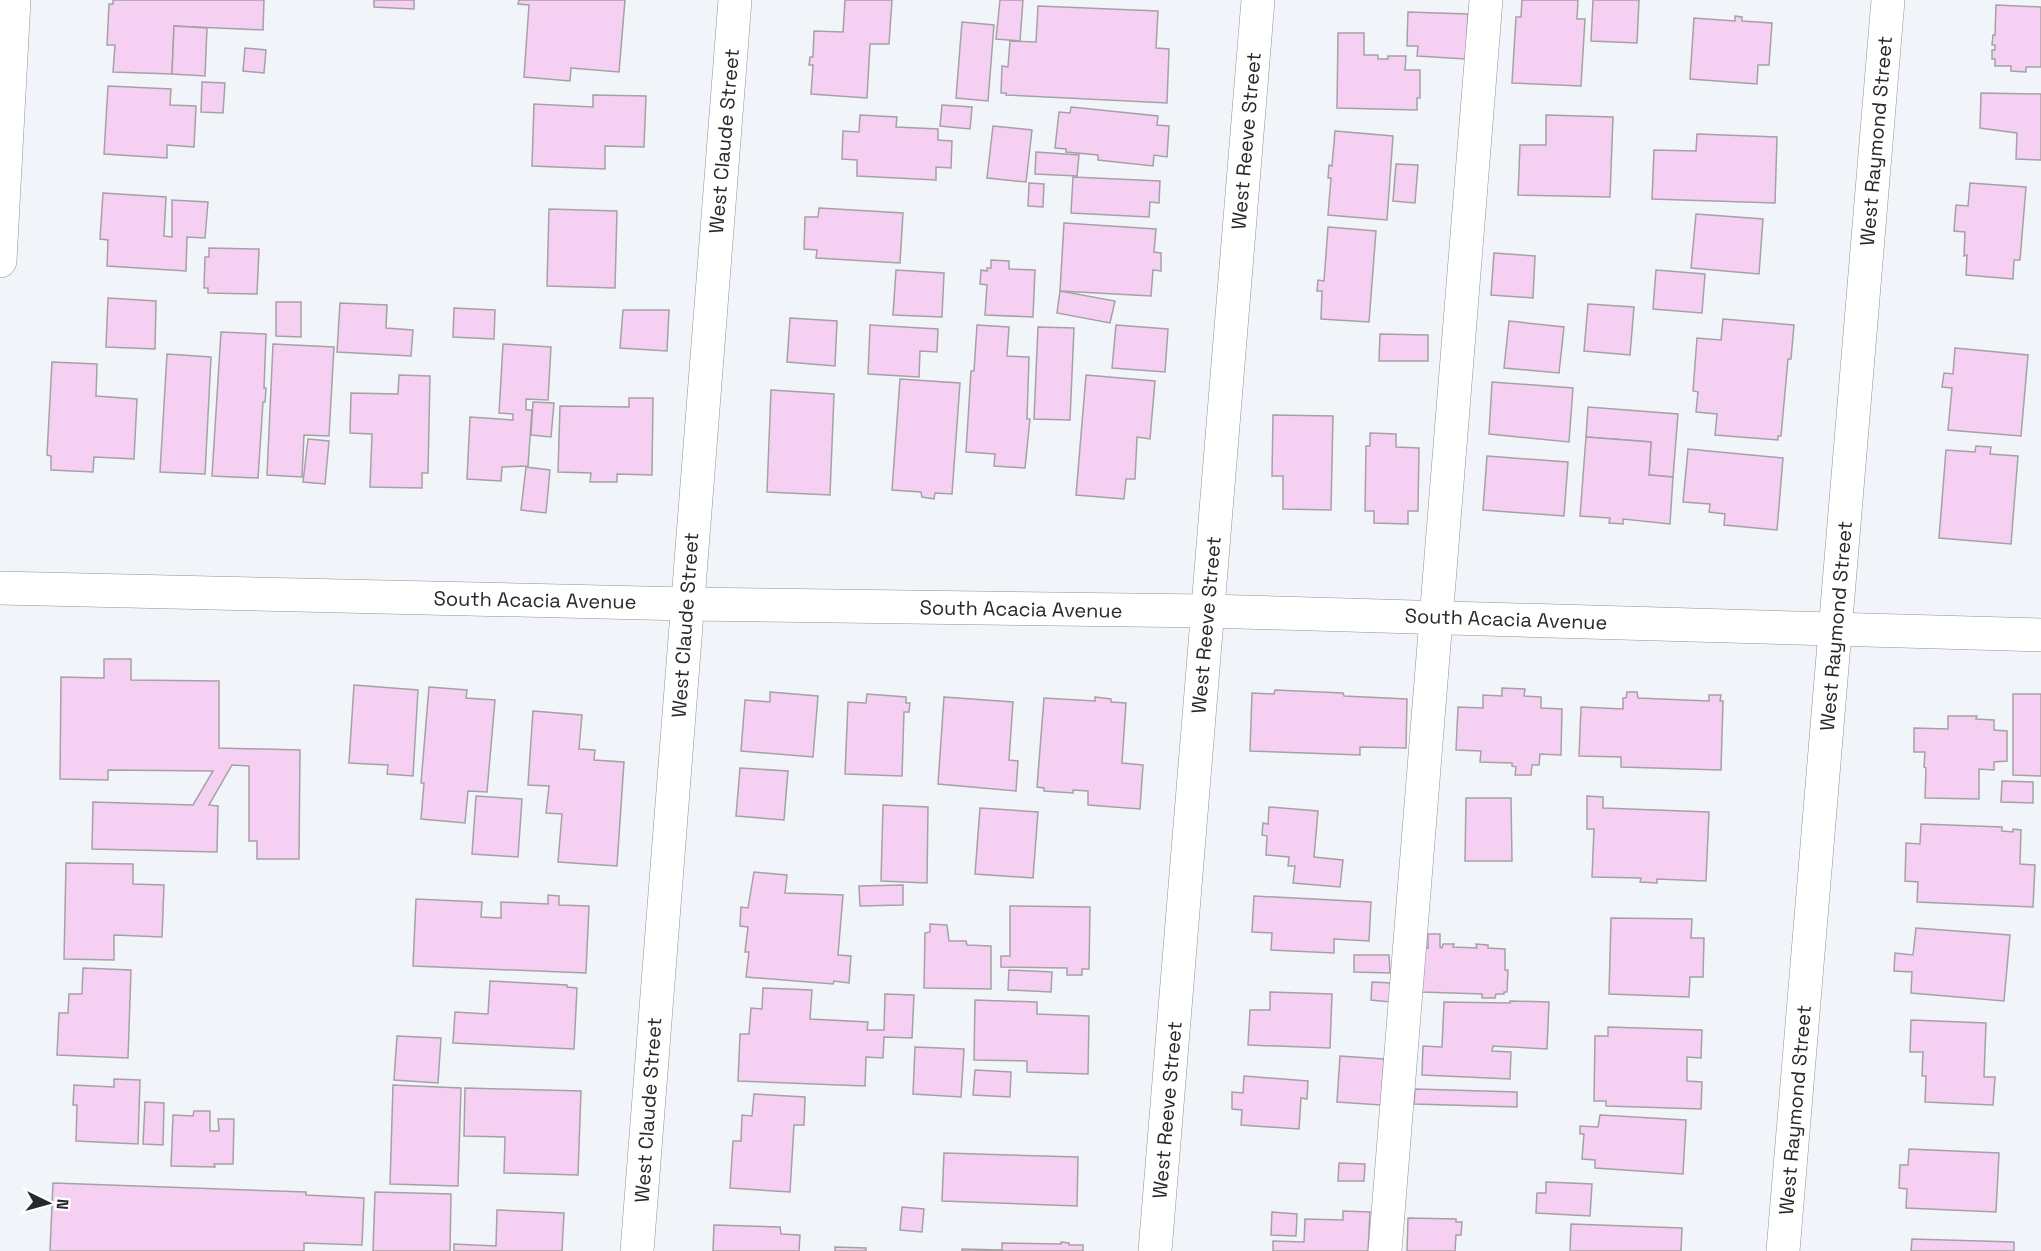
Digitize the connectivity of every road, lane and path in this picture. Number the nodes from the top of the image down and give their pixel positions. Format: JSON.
{"nodes":[{"id":1,"x":14,"y":0,"type":"edge"},
{"id":2,"x":735,"y":0,"type":"edge"},
{"id":3,"x":1258,"y":0,"type":"edge"},
{"id":4,"x":1486,"y":0,"type":"edge"},
{"id":5,"x":1888,"y":0,"type":"edge"},
{"id":6,"x":0,"y":261,"type":"edge"},
{"id":7,"x":0,"y":588,"type":"edge"},
{"id":8,"x":687,"y":604,"type":"junction"},
{"id":9,"x":1207,"y":611,"type":"junction"},
{"id":10,"x":1435,"y":617,"type":"junction"},
{"id":11,"x":1836,"y":628,"type":"junction"},
{"id":12,"x":2041,"y":635,"type":"edge"},
{"id":13,"x":637,"y":1251,"type":"edge"},
{"id":14,"x":1155,"y":1251,"type":"edge"},
{"id":15,"x":1385,"y":1251,"type":"edge"},
{"id":16,"x":1783,"y":1251,"type":"edge"}],
"edges":[{"from":1,"to":6,"type":"street"},
{"from":2,"to":8,"type":"street","name":"West Claude Street"},
{"from":3,"to":9,"type":"street","name":"West Reeve Street"},
{"from":4,"to":10,"type":"street"},
{"from":5,"to":11,"type":"street","name":"West Raymond Street"},
{"from":7,"to":8,"type":"street","name":"South Acacia Avenue"},
{"from":8,"to":9,"type":"street","name":"South Acacia Avenue"},
{"from":8,"to":13,"type":"street","name":"West Claude Street"},
{"from":9,"to":10,"type":"street","name":"South Acacia Avenue"},
{"from":9,"to":14,"type":"street","name":"West Reeve Street"},
{"from":10,"to":11,"type":"street","name":"South Acacia Avenue"},
{"from":10,"to":15,"type":"street"},
{"from":11,"to":12,"type":"street","name":"South Acacia Avenue"},
{"from":11,"to":16,"type":"street","name":"West Raymond Street"}]}
